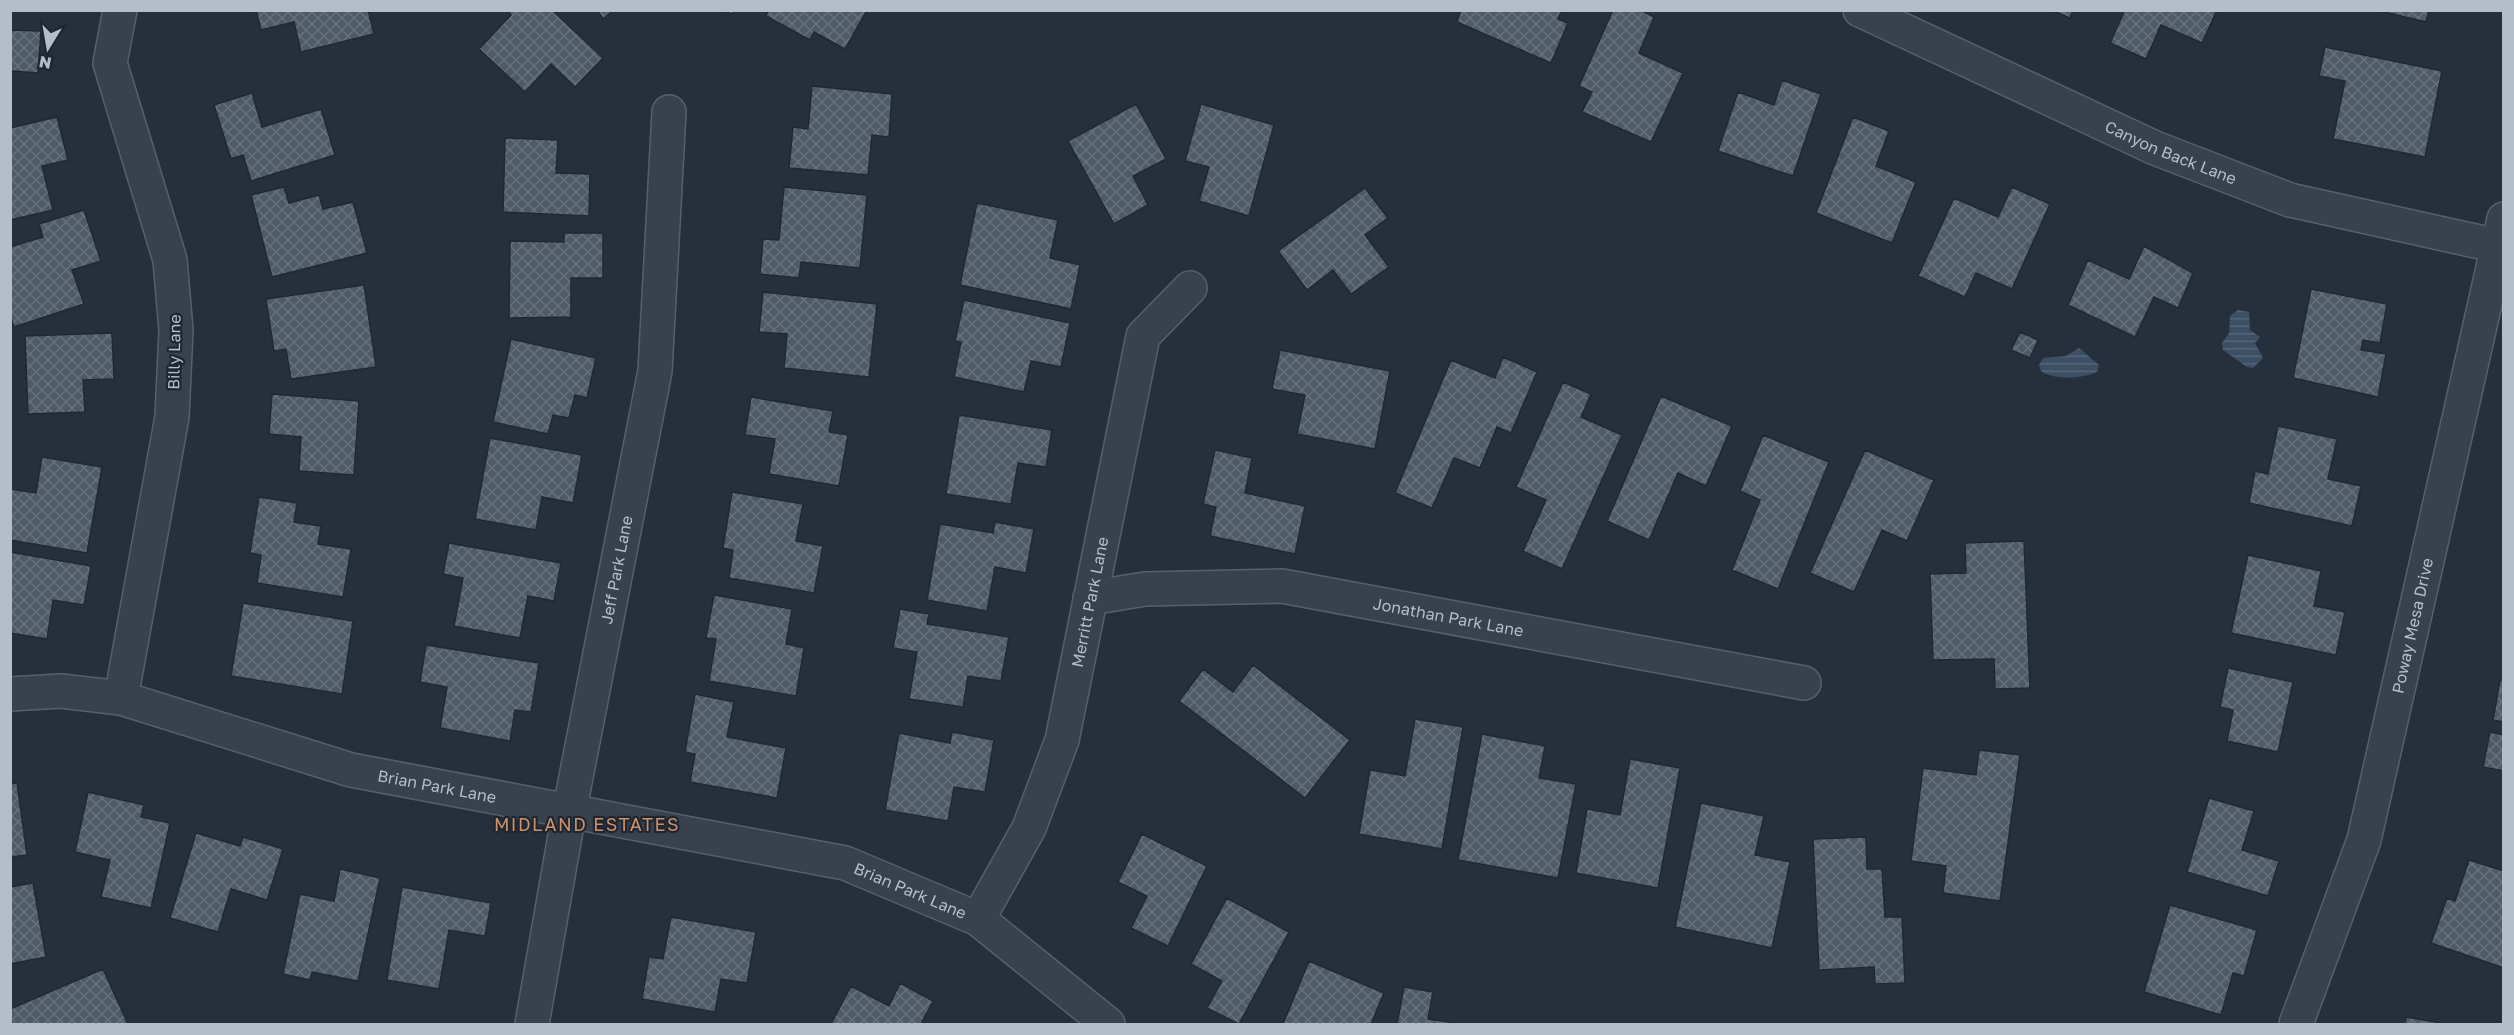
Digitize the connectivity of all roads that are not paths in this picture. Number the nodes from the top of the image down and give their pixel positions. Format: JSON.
{"nodes":[{"id":1,"x":120,"y":10,"type":"edge"},
{"id":2,"x":1860,"y":10,"type":"edge"},
{"id":3,"x":669,"y":112,"type":"dead end"},
{"id":4,"x":2501,"y":232,"type":"edge"},
{"id":5,"x":1190,"y":288,"type":"dead end"},
{"id":6,"x":1090,"y":598,"type":"junction"},
{"id":7,"x":1804,"y":683,"type":"dead end"},
{"id":8,"x":10,"y":694,"type":"edge"},
{"id":9,"x":121,"y":698,"type":"junction"},
{"id":10,"x":570,"y":813,"type":"junction"},
{"id":11,"x":978,"y":919,"type":"junction"},
{"id":12,"x":532,"y":1024,"type":"edge"},
{"id":13,"x":1108,"y":1024,"type":"edge"},
{"id":14,"x":2296,"y":1024,"type":"edge"}],
"edges":[{"from":1,"to":9,"type":"street","name":"Billy Lane"},
{"from":2,"to":4,"type":"street","name":"Canyon Back Lane"},
{"from":3,"to":10,"type":"street","name":"Jeff Park Lane"},
{"from":4,"to":14,"type":"street","name":"Poway Mesa Drive"},
{"from":5,"to":6,"type":"street","name":"Merritt Park Lane"},
{"from":6,"to":7,"type":"street","name":"Jonathan Park Lane"},
{"from":6,"to":11,"type":"street","name":"Merritt Park Lane"},
{"from":8,"to":9,"type":"street","name":"Brian Park Lane"},
{"from":9,"to":10,"type":"street","name":"Brian Park Lane"},
{"from":10,"to":11,"type":"street","name":"Brian Park Lane"},
{"from":10,"to":12,"type":"street","name":"Jeff Park Lane"},
{"from":11,"to":13,"type":"street","name":"Brian Park Lane"}]}
